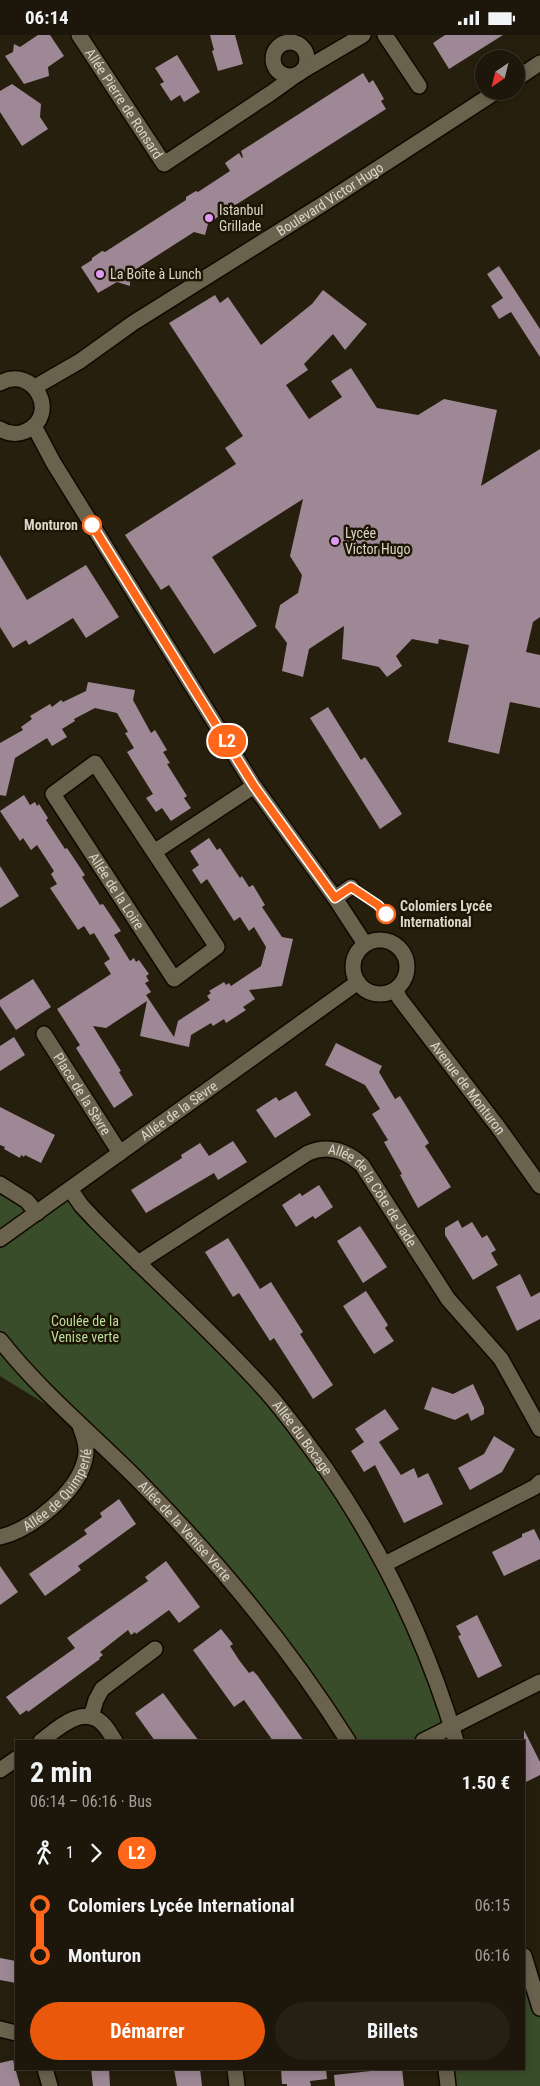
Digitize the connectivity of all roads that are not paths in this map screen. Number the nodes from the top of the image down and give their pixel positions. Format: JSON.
{"nodes":[{"id":1,"x":79,"y":35,"type":"edge"},
{"id":2,"x":363,"y":35,"type":"edge"},
{"id":3,"x":385,"y":35,"type":"edge"},
{"id":4,"x":278,"y":40,"type":"edge"},
{"id":5,"x":540,"y":63,"type":"edge"},
{"id":6,"x":299,"y":73,"type":"junction"},
{"id":7,"x":525,"y":73,"type":"edge"},
{"id":8,"x":419,"y":86,"type":"dead end"},
{"id":9,"x":483,"y":100,"type":"edge"},
{"id":10,"x":0,"y":383,"type":"edge"},
{"id":11,"x":35,"y":387,"type":"junction"},
{"id":12,"x":34,"y":426,"type":"junction"},
{"id":13,"x":0,"y":429,"type":"edge"},
{"id":14,"x":254,"y":786,"type":"junction"},
{"id":15,"x":154,"y":852,"type":"junction"},
{"id":16,"x":351,"y":887,"type":"dead end"},
{"id":17,"x":335,"y":898,"type":"junction"},
{"id":18,"x":365,"y":944,"type":"junction"},
{"id":19,"x":358,"y":983,"type":"junction"},
{"id":20,"x":395,"y":990,"type":"junction"},
{"id":21,"x":44,"y":1034,"type":"dead end"},
{"id":22,"x":120,"y":1153,"type":"junction"},
{"id":23,"x":0,"y":1184,"type":"edge"},
{"id":24,"x":540,"y":1186,"type":"edge"},
{"id":25,"x":70,"y":1189,"type":"junction"},
{"id":26,"x":37,"y":1213,"type":"junction"},
{"id":27,"x":0,"y":1239,"type":"edge"},
{"id":28,"x":138,"y":1263,"type":"junction"},
{"id":29,"x":0,"y":1340,"type":"edge"},
{"id":30,"x":80,"y":1425,"type":"junction"},
{"id":31,"x":540,"y":1429,"type":"edge"},
{"id":32,"x":540,"y":1482,"type":"edge"},
{"id":33,"x":0,"y":1537,"type":"edge"},
{"id":34,"x":386,"y":1564,"type":"junction"},
{"id":35,"x":155,"y":1649,"type":"dead end"},
{"id":36,"x":540,"y":1682,"type":"edge"},
{"id":37,"x":91,"y":1717,"type":"junction"},
{"id":38,"x":454,"y":1734,"type":"edge"},
{"id":39,"x":42,"y":1740,"type":"edge"},
{"id":40,"x":114,"y":1740,"type":"edge"},
{"id":41,"x":347,"y":1740,"type":"edge"},
{"id":42,"x":427,"y":1740,"type":"edge"},
{"id":43,"x":15,"y":1760,"type":"edge"},
{"id":44,"x":0,"y":1769,"type":"edge"},
{"id":45,"x":525,"y":1960,"type":"edge"},
{"id":46,"x":540,"y":2008,"type":"edge"},
{"id":47,"x":0,"y":2029,"type":"edge"},
{"id":48,"x":15,"y":2033,"type":"edge"},
{"id":49,"x":45,"y":2070,"type":"edge"},
{"id":50,"x":236,"y":2070,"type":"edge"},
{"id":51,"x":446,"y":2070,"type":"edge"},
{"id":52,"x":50,"y":2086,"type":"edge"},
{"id":53,"x":237,"y":2086,"type":"edge"},
{"id":54,"x":448,"y":2086,"type":"edge"}],
"edges":[{"from":1,"to":6,"type":"street","name":"Allée Pierre de Ronsard"},
{"from":2,"to":6,"type":"street","name":"Allée Pierre de Ronsard"},
{"from":3,"to":8,"type":"street"},
{"from":4,"to":6,"type":"street"},
{"from":4,"to":6,"type":"street"},
{"from":5,"to":7,"type":"street"},
{"from":9,"to":11,"type":"street","name":"Boulevard Victor Hugo"},
{"from":10,"to":11,"type":"street"},
{"from":11,"to":12,"type":"street"},
{"from":12,"to":13,"type":"street"},
{"from":12,"to":14,"type":"street"},
{"from":14,"to":15,"type":"street"},
{"from":14,"to":17,"type":"street"},
{"from":15,"to":15,"type":"street","name":"Allée de la Loire"},
{"from":16,"to":17,"type":"street"},
{"from":17,"to":18,"type":"street"},
{"from":18,"to":19,"type":"street"},
{"from":18,"to":20,"type":"street"},
{"from":19,"to":20,"type":"street"},
{"from":19,"to":22,"type":"street","name":"Allée de la Sèvre"},
{"from":20,"to":24,"type":"street","name":"Avenue de Monturon"},
{"from":21,"to":22,"type":"street","name":"Place de la Sèvre"},
{"from":22,"to":25,"type":"street","name":"Allée de la Sèvre"},
{"from":23,"to":26,"type":"street"},
{"from":25,"to":26,"type":"street","name":"Allée de la Sèvre"},
{"from":25,"to":28,"type":"street","name":"Allée du Bocage"},
{"from":26,"to":27,"type":"street","name":"Allée de la Sèvre"},
{"from":28,"to":31,"type":"street","name":"Allée de la Côte de Jade"},
{"from":28,"to":34,"type":"street","name":"Allée du Bocage"},
{"from":29,"to":30,"type":"street","name":"Allée de la Venise Verte"},
{"from":30,"to":33,"type":"street","name":"Allée de Quimperlé"},
{"from":30,"to":41,"type":"street","name":"Allée de la Venise Verte"},
{"from":32,"to":34,"type":"street"},
{"from":34,"to":38,"type":"street","name":"Allée du Bocage"},
{"from":35,"to":37,"type":"street"},
{"from":36,"to":38,"type":"street"},
{"from":37,"to":39,"type":"street"},
{"from":37,"to":40,"type":"street"},
{"from":38,"to":42,"type":"street"},
{"from":43,"to":44,"type":"street"},
{"from":45,"to":46,"type":"street"},
{"from":47,"to":48,"type":"street"},
{"from":49,"to":52,"type":"street"},
{"from":50,"to":53,"type":"street"},
{"from":51,"to":54,"type":"street"}]}
